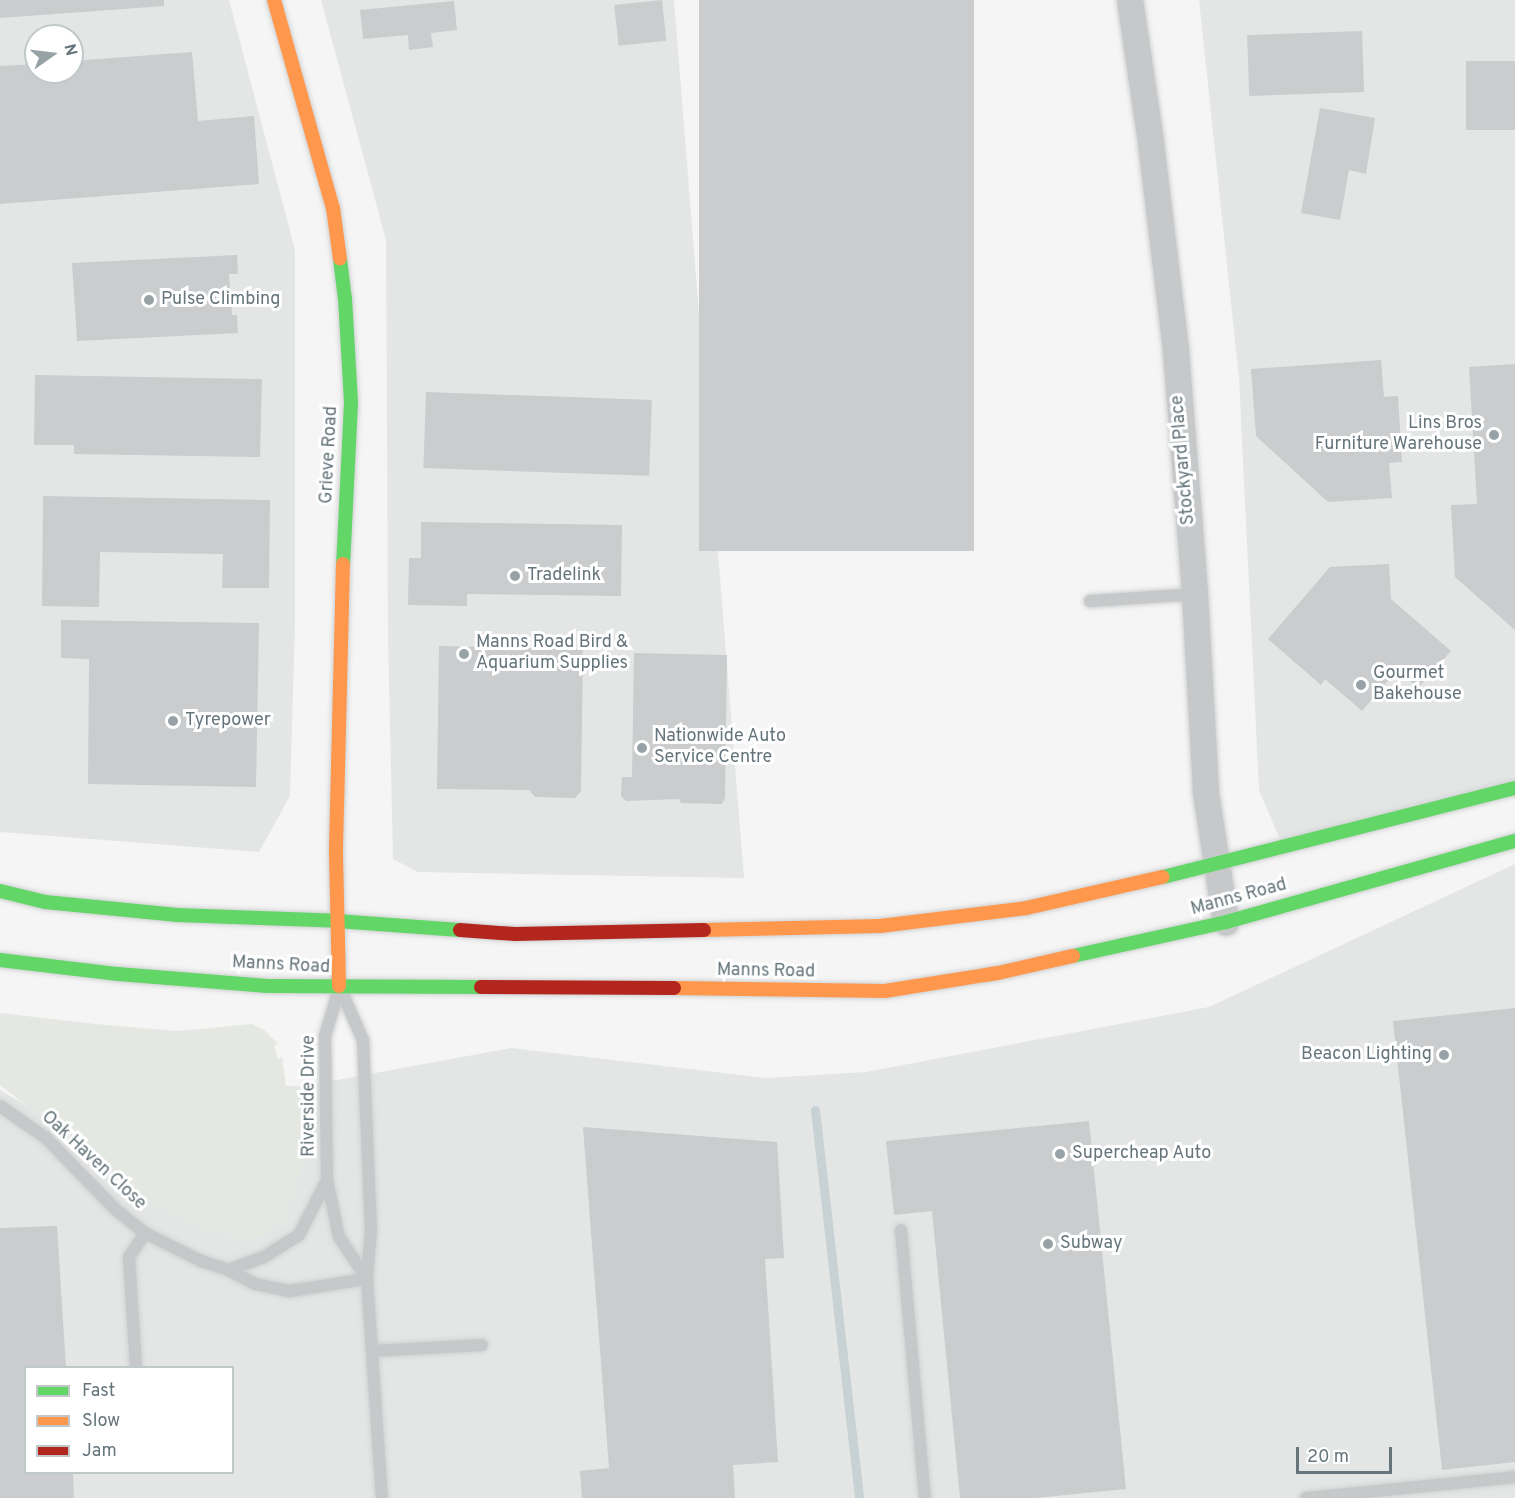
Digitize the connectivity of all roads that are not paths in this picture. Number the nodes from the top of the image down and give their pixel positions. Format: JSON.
{"nodes":[{"id":1,"x":274,"y":0,"type":"edge"},
{"id":2,"x":1130,"y":0,"type":"edge"},
{"id":3,"x":1195,"y":594,"type":"junction"},
{"id":4,"x":1090,"y":601,"type":"dead end"},
{"id":5,"x":1515,"y":788,"type":"edge"},
{"id":6,"x":1515,"y":841,"type":"edge"},
{"id":7,"x":1217,"y":865,"type":"junction"},
{"id":8,"x":0,"y":891,"type":"edge"},
{"id":9,"x":337,"y":921,"type":"junction"},
{"id":10,"x":1226,"y":922,"type":"junction"},
{"id":11,"x":0,"y":960,"type":"edge"},
{"id":12,"x":339,"y":986,"type":"junction"},
{"id":13,"x":0,"y":1106,"type":"edge"},
{"id":14,"x":327,"y":1180,"type":"junction"},
{"id":15,"x":901,"y":1230,"type":"dead end"},
{"id":16,"x":145,"y":1233,"type":"junction"},
{"id":17,"x":228,"y":1270,"type":"junction"},
{"id":18,"x":367,"y":1279,"type":"junction"},
{"id":19,"x":482,"y":1345,"type":"dead end"},
{"id":20,"x":372,"y":1350,"type":"junction"},
{"id":21,"x":136,"y":1366,"type":"edge"},
{"id":22,"x":1515,"y":1477,"type":"edge"},
{"id":23,"x":382,"y":1498,"type":"edge"},
{"id":24,"x":925,"y":1498,"type":"edge"},
{"id":25,"x":1306,"y":1498,"type":"edge"}],
"edges":[{"from":1,"to":9,"type":"main road","name":"Grieve Road"},
{"from":2,"to":3,"type":"street","name":"Stockyard Place"},
{"from":3,"to":4,"type":"lane"},
{"from":3,"to":7,"type":"street","name":"Stockyard Place"},
{"from":5,"to":7,"type":"main road","name":"Manns Road"},
{"from":6,"to":10,"type":"main road","name":"Manns Road"},
{"from":7,"to":9,"type":"main road","name":"Manns Road"},
{"from":7,"to":10,"type":"street","name":"Stockyard Place"},
{"from":8,"to":9,"type":"main road","name":"Manns Road"},
{"from":9,"to":12,"type":"main road","name":"Grieve Road"},
{"from":10,"to":12,"type":"main road","name":"Manns Road"},
{"from":11,"to":12,"type":"main road","name":"Manns Road"},
{"from":12,"to":14,"type":"lane","name":"Riverside Drive"},
{"from":12,"to":18,"type":"lane","name":"Riverside Drive"},
{"from":13,"to":16,"type":"lane","name":"Oak Haven Close"},
{"from":14,"to":17,"type":"lane"},
{"from":14,"to":18,"type":"lane","name":"Riverside Drive"},
{"from":15,"to":24,"type":"lane"},
{"from":16,"to":17,"type":"lane","name":"Oak Haven Close"},
{"from":16,"to":21,"type":"lane"},
{"from":17,"to":18,"type":"lane","name":"Oak Haven Close"},
{"from":18,"to":20,"type":"lane","name":"Riverside Drive"},
{"from":19,"to":20,"type":"lane"},
{"from":20,"to":23,"type":"lane","name":"Riverside Drive"},
{"from":22,"to":25,"type":"lane"}]}
